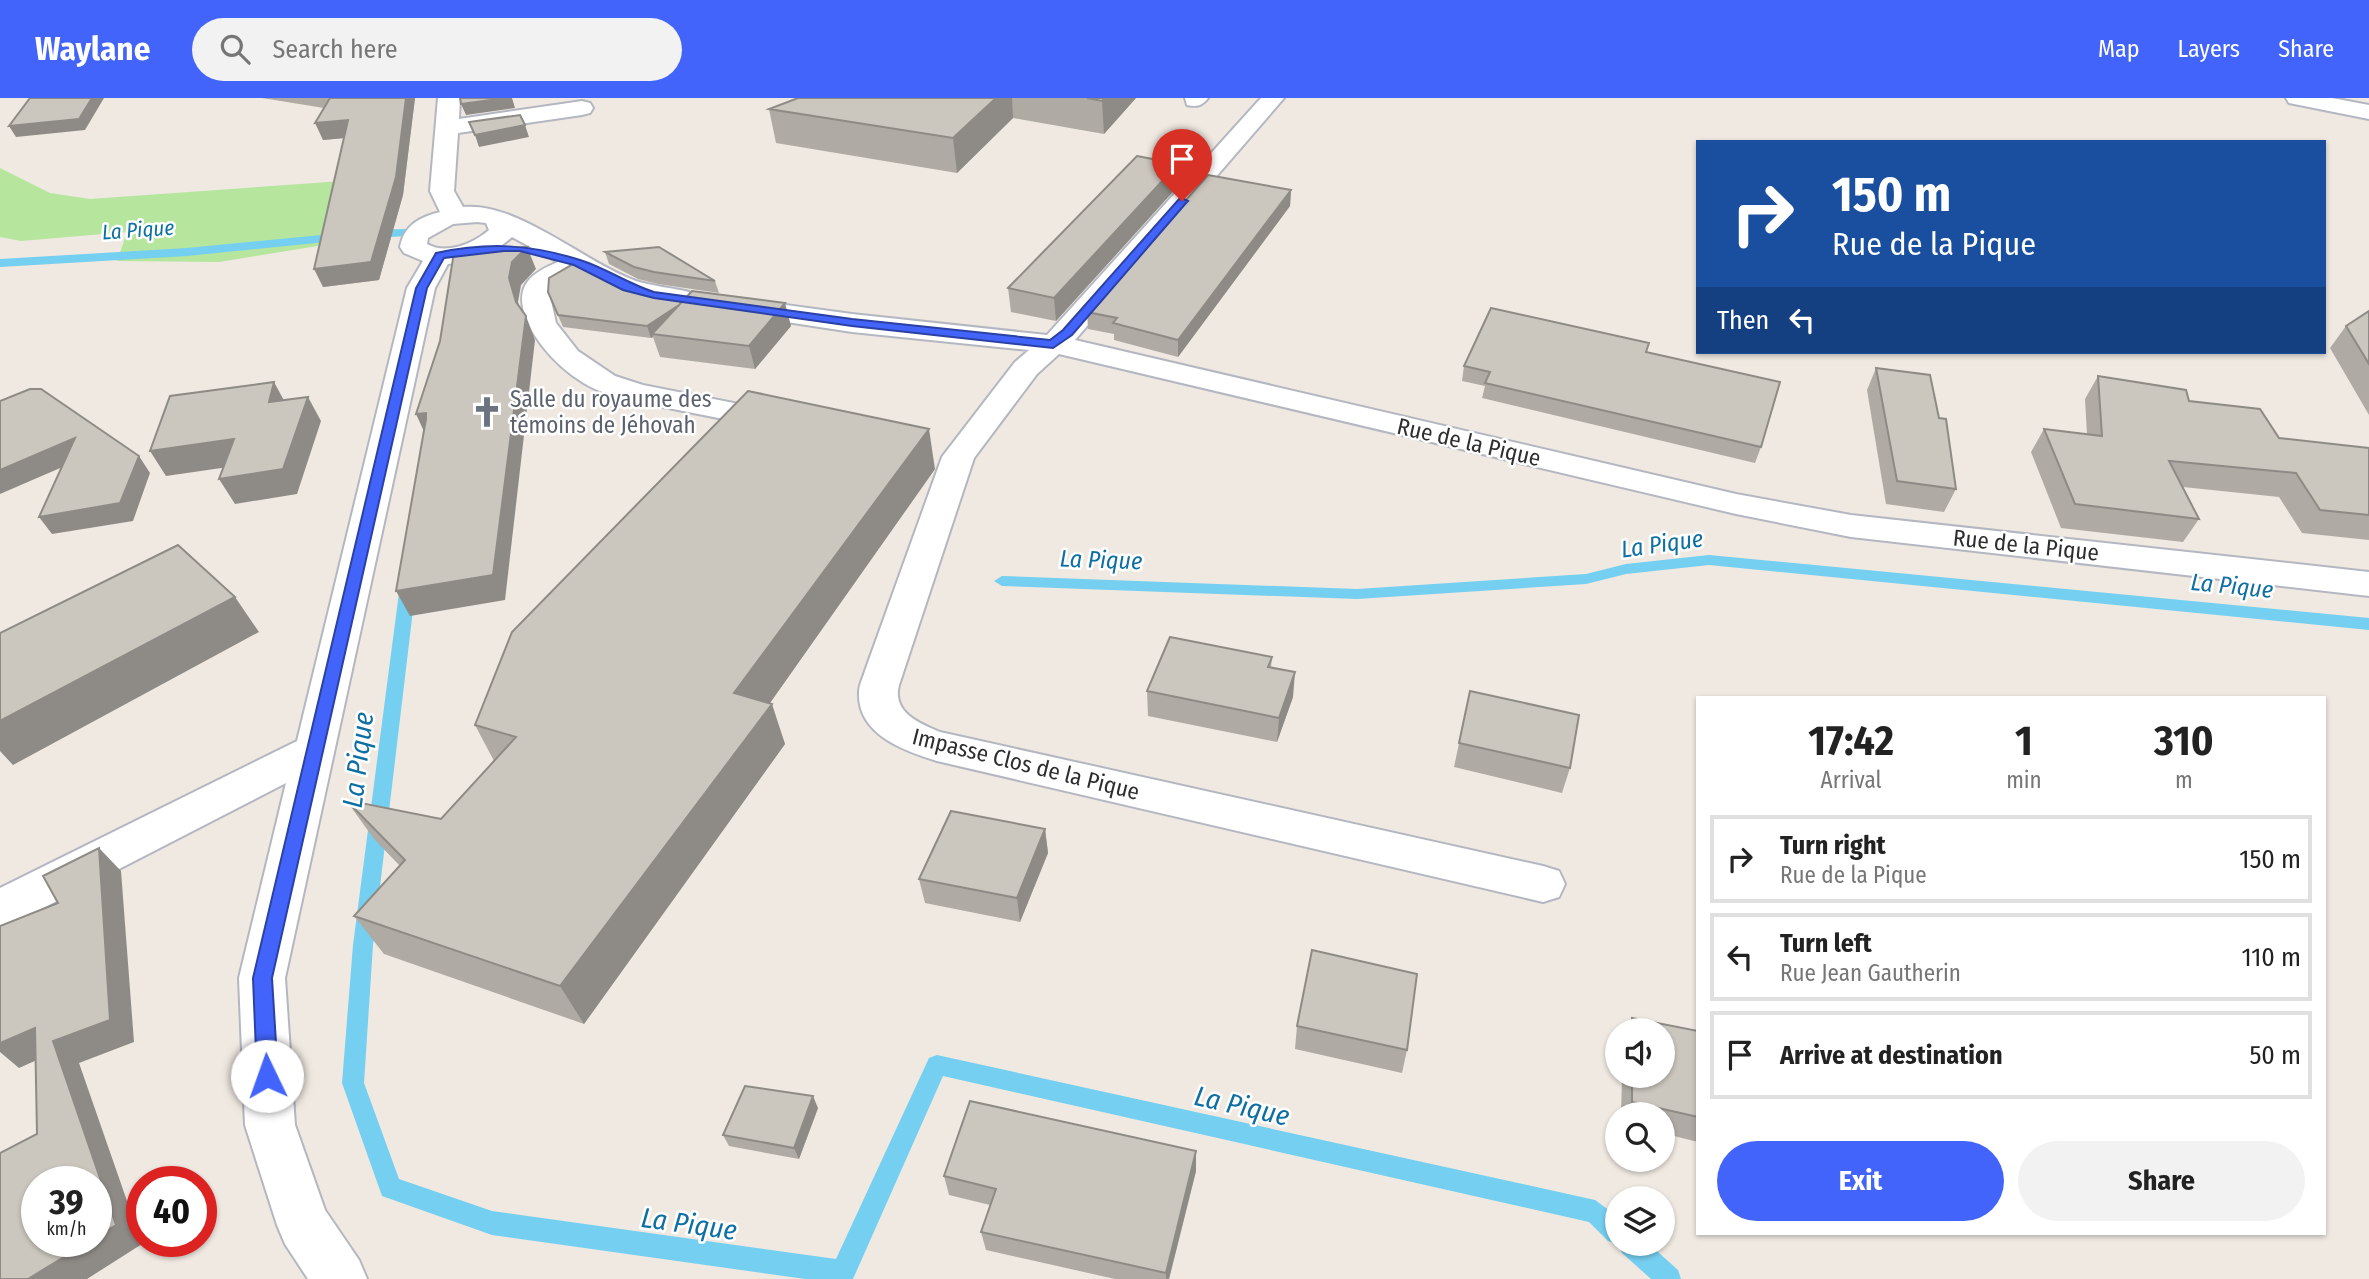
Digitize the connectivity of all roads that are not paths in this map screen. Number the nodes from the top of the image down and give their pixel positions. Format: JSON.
{"nodes":[{"id":1,"x":449,"y":98,"type":"edge"},
{"id":2,"x":1272,"y":98,"type":"edge"},
{"id":3,"x":2297,"y":98,"type":"edge"},
{"id":4,"x":582,"y":107,"type":"dead end"},
{"id":5,"x":2369,"y":112,"type":"edge"},
{"id":6,"x":446,"y":128,"type":"junction"},
{"id":7,"x":456,"y":215,"type":"junction"},
{"id":8,"x":499,"y":220,"type":"junction"},
{"id":9,"x":457,"y":253,"type":"junction"},
{"id":10,"x":578,"y":263,"type":"junction"},
{"id":11,"x":1053,"y":344,"type":"junction"},
{"id":12,"x":811,"y":428,"type":"edge"},
{"id":13,"x":2369,"y":584,"type":"edge"},
{"id":14,"x":313,"y":751,"type":"junction"},
{"id":15,"x":1543,"y":884,"type":"dead end"},
{"id":16,"x":0,"y":909,"type":"edge"},
{"id":17,"x":340,"y":1279,"type":"edge"}],
"edges":[{"from":1,"to":6,"type":"street"},
{"from":2,"to":11,"type":"street","name":"Impasse Clos de la Pique"},
{"from":3,"to":5,"type":"street"},
{"from":4,"to":6,"type":"street"},
{"from":6,"to":7,"type":"street"},
{"from":7,"to":8,"type":"street"},
{"from":7,"to":9,"type":"street"},
{"from":8,"to":9,"type":"street"},
{"from":8,"to":10,"type":"street","name":"Rue de la Pique"},
{"from":9,"to":10,"type":"street","name":"Rue de la Pique"},
{"from":9,"to":14,"type":"street"},
{"from":10,"to":11,"type":"street","name":"Rue de la Pique"},
{"from":10,"to":12,"type":"street"},
{"from":11,"to":13,"type":"street","name":"Rue de la Pique"},
{"from":11,"to":15,"type":"street","name":"Impasse Clos de la Pique"},
{"from":14,"to":16,"type":"street"},
{"from":14,"to":17,"type":"street"}]}
